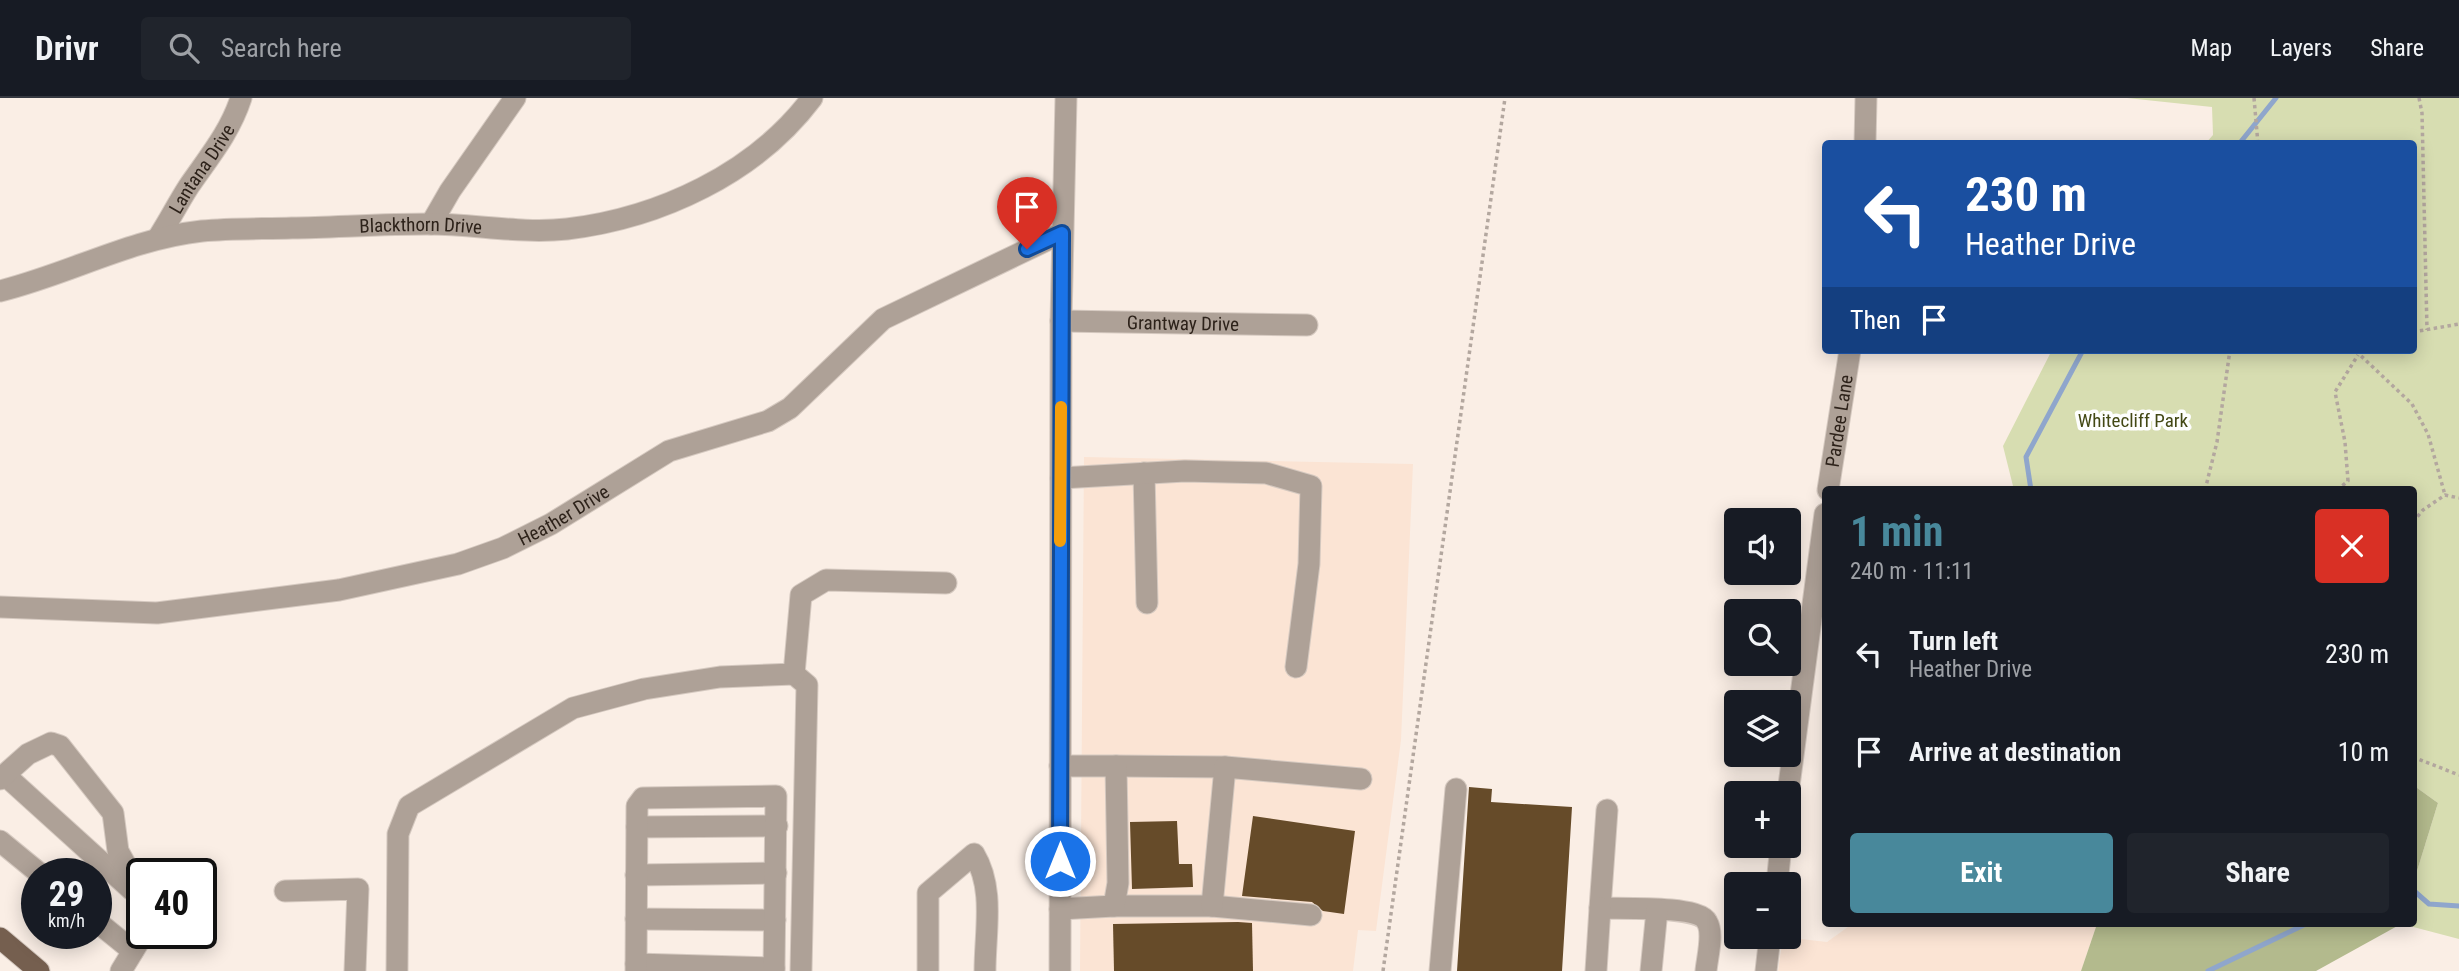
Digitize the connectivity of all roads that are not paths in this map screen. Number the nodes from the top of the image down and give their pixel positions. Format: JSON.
{"nodes":[{"id":1,"x":241,"y":98,"type":"edge"},
{"id":2,"x":515,"y":98,"type":"edge"},
{"id":3,"x":812,"y":98,"type":"edge"},
{"id":4,"x":1066,"y":98,"type":"edge"},
{"id":5,"x":1866,"y":98,"type":"edge"},
{"id":6,"x":1865,"y":140,"type":"edge"},
{"id":7,"x":431,"y":224,"type":"junction"},
{"id":8,"x":1062,"y":233,"type":"junction"},
{"id":9,"x":159,"y":237,"type":"junction"},
{"id":10,"x":0,"y":291,"type":"edge"},
{"id":11,"x":1061,"y":321,"type":"junction"},
{"id":12,"x":1307,"y":325,"type":"dead end"},
{"id":13,"x":1849,"y":354,"type":"edge"},
{"id":14,"x":1144,"y":473,"type":"junction"},
{"id":15,"x":1060,"y":478,"type":"junction"},
{"id":16,"x":1829,"y":486,"type":"edge"},
{"id":17,"x":1822,"y":537,"type":"edge"},
{"id":18,"x":946,"y":583,"type":"dead end"},
{"id":19,"x":1147,"y":603,"type":"dead end"},
{"id":20,"x":0,"y":607,"type":"edge"},
{"id":21,"x":1296,"y":667,"type":"dead end"},
{"id":22,"x":794,"y":674,"type":"junction"},
{"id":23,"x":1060,"y":766,"type":"junction"},
{"id":24,"x":1116,"y":766,"type":"junction"},
{"id":25,"x":1225,"y":767,"type":"junction"},
{"id":26,"x":3,"y":777,"type":"edge"},
{"id":27,"x":1362,"y":779,"type":"dead end"},
{"id":28,"x":1790,"y":781,"type":"edge"},
{"id":29,"x":1456,"y":789,"type":"dead end"},
{"id":30,"x":1607,"y":810,"type":"dead end"},
{"id":31,"x":777,"y":826,"type":"junction"},
{"id":32,"x":637,"y":827,"type":"junction"},
{"id":33,"x":0,"y":841,"type":"edge"},
{"id":34,"x":21,"y":859,"type":"edge"},
{"id":35,"x":126,"y":866,"type":"edge"},
{"id":36,"x":776,"y":873,"type":"junction"},
{"id":37,"x":636,"y":875,"type":"junction"},
{"id":38,"x":126,"y":882,"type":"edge"},
{"id":39,"x":285,"y":891,"type":"dead end"},
{"id":40,"x":1114,"y":906,"type":"junction"},
{"id":41,"x":1212,"y":906,"type":"junction"},
{"id":42,"x":1600,"y":908,"type":"junction"},
{"id":43,"x":1060,"y":909,"type":"junction"},
{"id":44,"x":1657,"y":910,"type":"junction"},
{"id":45,"x":1311,"y":915,"type":"dead end"},
{"id":46,"x":636,"y":919,"type":"junction"},
{"id":47,"x":775,"y":920,"type":"junction"},
{"id":48,"x":0,"y":938,"type":"edge"},
{"id":49,"x":135,"y":949,"type":"edge"},
{"id":50,"x":1769,"y":949,"type":"edge"},
{"id":51,"x":636,"y":967,"type":"edge"},
{"id":52,"x":774,"y":969,"type":"edge"},
{"id":53,"x":39,"y":971,"type":"edge"},
{"id":54,"x":121,"y":971,"type":"edge"},
{"id":55,"x":355,"y":971,"type":"edge"},
{"id":56,"x":397,"y":971,"type":"edge"},
{"id":57,"x":801,"y":971,"type":"edge"},
{"id":58,"x":928,"y":971,"type":"edge"},
{"id":59,"x":985,"y":971,"type":"edge"},
{"id":60,"x":1060,"y":971,"type":"edge"},
{"id":61,"x":1440,"y":971,"type":"edge"},
{"id":62,"x":1596,"y":971,"type":"edge"},
{"id":63,"x":1651,"y":971,"type":"edge"},
{"id":64,"x":1706,"y":971,"type":"edge"},
{"id":65,"x":1766,"y":971,"type":"edge"}],
"edges":[{"from":1,"to":9,"type":"street","name":"Lantana Drive"},
{"from":2,"to":7,"type":"street"},
{"from":3,"to":7,"type":"street","name":"Blackthorn Drive"},
{"from":4,"to":8,"type":"street"},
{"from":5,"to":6,"type":"street"},
{"from":7,"to":9,"type":"street","name":"Blackthorn Drive"},
{"from":8,"to":11,"type":"street"},
{"from":8,"to":20,"type":"street","name":"Heather Drive"},
{"from":9,"to":10,"type":"street","name":"Blackthorn Drive"},
{"from":11,"to":12,"type":"street","name":"Grantway Drive"},
{"from":11,"to":15,"type":"street"},
{"from":13,"to":16,"type":"street","name":"Pardee Lane"},
{"from":14,"to":15,"type":"street"},
{"from":14,"to":19,"type":"street"},
{"from":14,"to":21,"type":"street"},
{"from":15,"to":23,"type":"street"},
{"from":17,"to":28,"type":"street"},
{"from":18,"to":22,"type":"street"},
{"from":22,"to":56,"type":"street"},
{"from":22,"to":57,"type":"street"},
{"from":23,"to":24,"type":"street"},
{"from":23,"to":43,"type":"street"},
{"from":24,"to":25,"type":"street"},
{"from":24,"to":40,"type":"street"},
{"from":25,"to":27,"type":"street"},
{"from":25,"to":41,"type":"street"},
{"from":26,"to":35,"type":"street"},
{"from":26,"to":38,"type":"street"},
{"from":29,"to":61,"type":"street"},
{"from":30,"to":42,"type":"street"},
{"from":31,"to":32,"type":"street"},
{"from":31,"to":32,"type":"street"},
{"from":31,"to":36,"type":"street"},
{"from":32,"to":37,"type":"street"},
{"from":33,"to":34,"type":"street"},
{"from":36,"to":37,"type":"street"},
{"from":36,"to":47,"type":"street"},
{"from":37,"to":46,"type":"street"},
{"from":39,"to":55,"type":"street"},
{"from":40,"to":41,"type":"street"},
{"from":40,"to":43,"type":"street"},
{"from":41,"to":45,"type":"street"},
{"from":42,"to":44,"type":"street"},
{"from":42,"to":62,"type":"street"},
{"from":43,"to":60,"type":"street"},
{"from":44,"to":63,"type":"street"},
{"from":44,"to":64,"type":"street"},
{"from":46,"to":47,"type":"street"},
{"from":46,"to":51,"type":"street"},
{"from":47,"to":52,"type":"street"},
{"from":48,"to":53,"type":"main road"},
{"from":49,"to":54,"type":"street"},
{"from":50,"to":65,"type":"street"},
{"from":51,"to":52,"type":"street"},
{"from":58,"to":59,"type":"street"}]}
